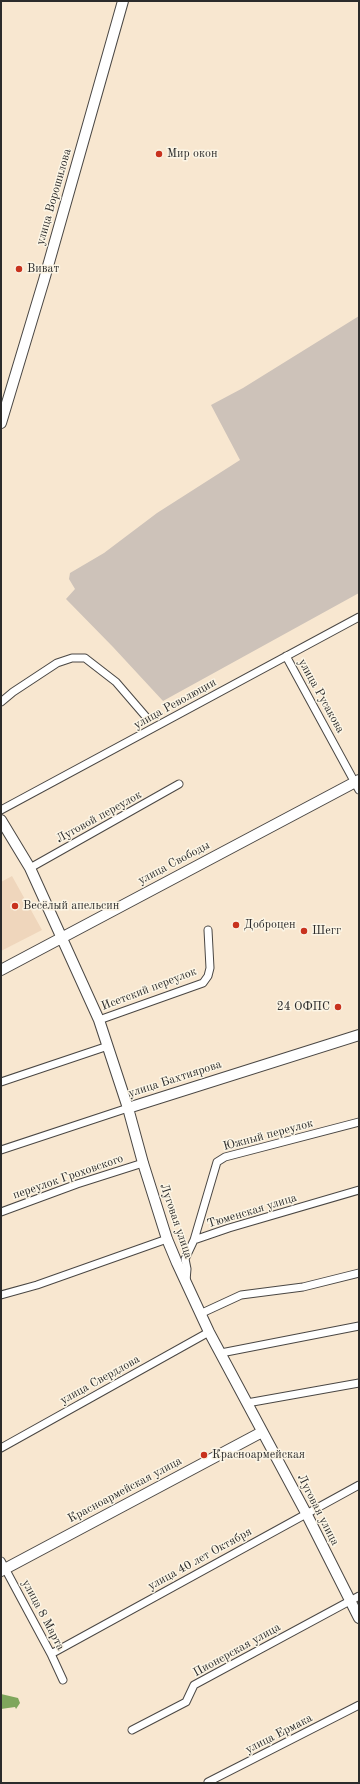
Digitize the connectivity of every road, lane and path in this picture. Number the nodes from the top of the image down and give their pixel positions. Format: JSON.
{"nodes":[{"id":1,"x":123,"y":1,"type":"edge"},
{"id":2,"x":1,"y":423,"type":"edge"},
{"id":3,"x":359,"y":617,"type":"edge"},
{"id":4,"x":286,"y":656,"type":"junction"},
{"id":5,"x":1,"y":702,"type":"edge"},
{"id":6,"x":147,"y":718,"type":"dead end"},
{"id":7,"x":179,"y":784,"type":"dead end"},
{"id":8,"x":358,"y":784,"type":"edge"},
{"id":9,"x":1,"y":810,"type":"edge"},
{"id":10,"x":1,"y":820,"type":"edge"},
{"id":11,"x":30,"y":868,"type":"junction"},
{"id":12,"x":208,"y":930,"type":"dead end"},
{"id":13,"x":62,"y":936,"type":"junction"},
{"id":14,"x":1,"y":970,"type":"edge"},
{"id":15,"x":99,"y":1020,"type":"junction"},
{"id":16,"x":359,"y":1035,"type":"edge"},
{"id":17,"x":108,"y":1046,"type":"junction"},
{"id":18,"x":1,"y":1082,"type":"edge"},
{"id":19,"x":128,"y":1108,"type":"junction"},
{"id":20,"x":359,"y":1122,"type":"edge"},
{"id":21,"x":1,"y":1150,"type":"edge"},
{"id":22,"x":143,"y":1163,"type":"junction"},
{"id":23,"x":359,"y":1190,"type":"edge"},
{"id":24,"x":1,"y":1212,"type":"edge"},
{"id":25,"x":167,"y":1240,"type":"junction"},
{"id":26,"x":194,"y":1240,"type":"junction"},
{"id":27,"x":359,"y":1273,"type":"edge"},
{"id":28,"x":186,"y":1282,"type":"junction"},
{"id":29,"x":1,"y":1295,"type":"edge"},
{"id":30,"x":202,"y":1313,"type":"junction"},
{"id":31,"x":359,"y":1326,"type":"edge"},
{"id":32,"x":209,"y":1332,"type":"junction"},
{"id":33,"x":221,"y":1353,"type":"junction"},
{"id":34,"x":359,"y":1383,"type":"edge"},
{"id":35,"x":247,"y":1403,"type":"junction"},
{"id":36,"x":262,"y":1432,"type":"junction"},
{"id":37,"x":1,"y":1448,"type":"edge"},
{"id":38,"x":359,"y":1485,"type":"edge"},
{"id":39,"x":306,"y":1513,"type":"junction"},
{"id":40,"x":3,"y":1567,"type":"edge"},
{"id":41,"x":359,"y":1596,"type":"edge"},
{"id":42,"x":349,"y":1601,"type":"junction"},
{"id":43,"x":359,"y":1618,"type":"edge"},
{"id":44,"x":51,"y":1654,"type":"junction"},
{"id":45,"x":63,"y":1680,"type":"dead end"},
{"id":46,"x":359,"y":1705,"type":"edge"},
{"id":47,"x":132,"y":1730,"type":"dead end"},
{"id":48,"x":208,"y":1782,"type":"dead end"}],
"edges":[{"from":1,"to":2,"type":"main road","name":"улица Ворошилова"},
{"from":3,"to":4,"type":"street","name":"улица Революции"},
{"from":4,"to":8,"type":"street","name":"улица Русакова"},
{"from":4,"to":9,"type":"street","name":"улица Революции"},
{"from":5,"to":6,"type":"street"},
{"from":7,"to":11,"type":"street","name":"Луговой переулок"},
{"from":8,"to":13,"type":"main road","name":"улица Свободы"},
{"from":10,"to":11,"type":"main road","name":"Луговая улица"},
{"from":11,"to":13,"type":"main road","name":"Луговая улица"},
{"from":12,"to":15,"type":"street","name":"Исетский переулок"},
{"from":13,"to":14,"type":"main road","name":"улица Свободы"},
{"from":13,"to":15,"type":"main road","name":"Луговая улица"},
{"from":15,"to":17,"type":"main road","name":"Луговая улица"},
{"from":16,"to":19,"type":"main road","name":"улица Бахтиярова"},
{"from":17,"to":18,"type":"street"},
{"from":17,"to":19,"type":"main road","name":"Луговая улица"},
{"from":19,"to":21,"type":"street","name":"улица Бахтиярова"},
{"from":19,"to":22,"type":"main road","name":"Луговая улица"},
{"from":20,"to":26,"type":"street","name":"Южный переулок"},
{"from":22,"to":24,"type":"street","name":"переулок Гроховского"},
{"from":22,"to":25,"type":"main road","name":"Луговая улица"},
{"from":23,"to":26,"type":"street","name":"Тюменская улица"},
{"from":25,"to":28,"type":"main road","name":"Луговая улица"},
{"from":25,"to":29,"type":"street"},
{"from":26,"to":28,"type":"street","name":"Тюменская улица"},
{"from":27,"to":30,"type":"street"},
{"from":28,"to":30,"type":"main road","name":"Луговая улица"},
{"from":30,"to":32,"type":"main road","name":"Луговая улица"},
{"from":31,"to":33,"type":"street"},
{"from":32,"to":33,"type":"main road","name":"Луговая улица"},
{"from":32,"to":37,"type":"street","name":"улица Свердлова"},
{"from":33,"to":35,"type":"main road","name":"Луговая улица"},
{"from":34,"to":35,"type":"street"},
{"from":35,"to":36,"type":"main road","name":"Луговая улица"},
{"from":36,"to":39,"type":"main road","name":"Луговая улица"},
{"from":36,"to":40,"type":"main road","name":"Красноармейская улица"},
{"from":38,"to":39,"type":"street","name":"улица 40 лет Октября"},
{"from":39,"to":42,"type":"main road","name":"Луговая улица"},
{"from":39,"to":44,"type":"street","name":"улица 40 лет Октября"},
{"from":40,"to":44,"type":"street","name":"улица 8 Марта"},
{"from":41,"to":42,"type":"street","name":"Пионерская улица"},
{"from":42,"to":43,"type":"main road","name":"Луговая улица"},
{"from":42,"to":47,"type":"street","name":"Пионерская улица"},
{"from":44,"to":45,"type":"street","name":"улица 8 Марта"},
{"from":46,"to":48,"type":"street","name":"улица Ермака"}]}
